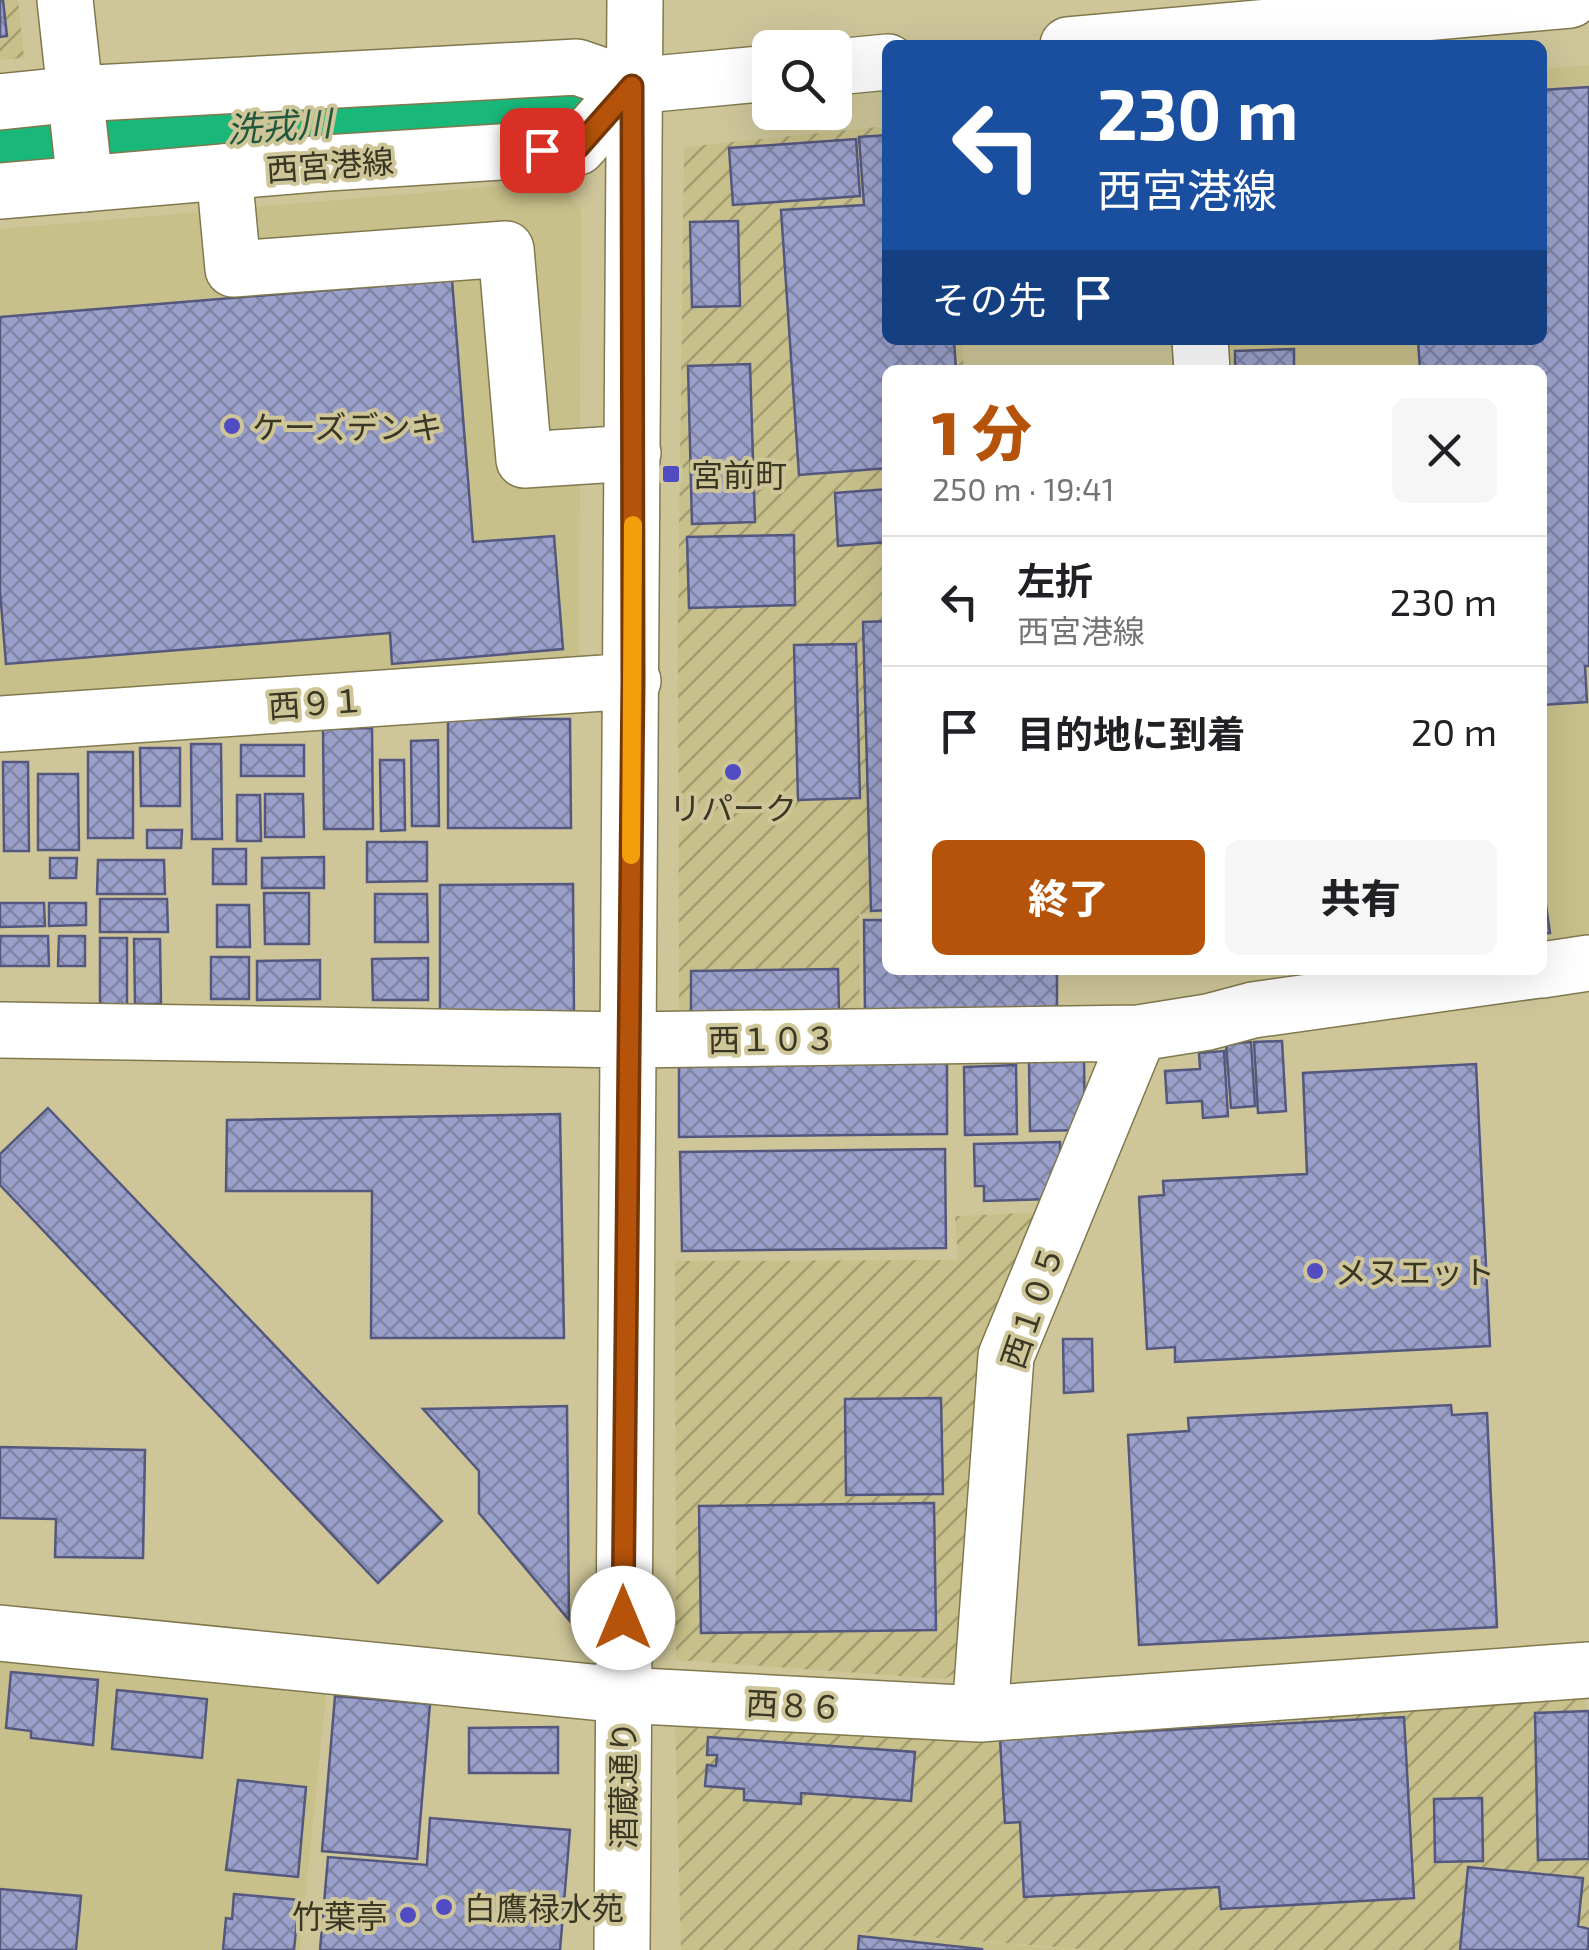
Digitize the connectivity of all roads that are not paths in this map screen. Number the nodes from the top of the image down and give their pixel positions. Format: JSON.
{"nodes":[{"id":1,"x":65,"y":0,"type":"edge"},
{"id":2,"x":635,"y":0,"type":"edge"},
{"id":3,"x":1570,"y":0,"type":"edge"},
{"id":4,"x":1187,"y":26,"type":"edge"},
{"id":5,"x":1099,"y":40,"type":"edge"},
{"id":6,"x":882,"y":63,"type":"edge"},
{"id":7,"x":852,"y":65,"type":"edge"},
{"id":8,"x":752,"y":75,"type":"edge"},
{"id":9,"x":632,"y":86,"type":"junction"},
{"id":10,"x":76,"y":100,"type":"junction"},
{"id":11,"x":0,"y":102,"type":"edge"},
{"id":12,"x":224,"y":172,"type":"junction"},
{"id":13,"x":84,"y":173,"type":"junction"},
{"id":14,"x":0,"y":191,"type":"edge"},
{"id":15,"x":633,"y":454,"type":"junction"},
{"id":16,"x":633,"y":681,"type":"junction"},
{"id":17,"x":0,"y":724,"type":"edge"},
{"id":18,"x":1589,"y":963,"type":"edge"},
{"id":19,"x":1547,"y":969,"type":"edge"},
{"id":20,"x":1468,"y":975,"type":"edge"},
{"id":21,"x":1251,"y":990,"type":"edge"},
{"id":22,"x":0,"y":1030,"type":"edge"},
{"id":23,"x":1139,"y":1033,"type":"junction"},
{"id":24,"x":627,"y":1040,"type":"junction"},
{"id":25,"x":0,"y":1633,"type":"edge"},
{"id":26,"x":1589,"y":1670,"type":"edge"},
{"id":27,"x":622,"y":1694,"type":"junction"},
{"id":28,"x":980,"y":1714,"type":"junction"},
{"id":29,"x":622,"y":1950,"type":"edge"}],
"edges":[{"from":1,"to":10,"type":"street"},
{"from":2,"to":9,"type":"street","name":"酒蔵通り"},
{"from":3,"to":4,"type":"street"},
{"from":4,"to":5,"type":"street"},
{"from":6,"to":7,"type":"street"},
{"from":8,"to":9,"type":"street"},
{"from":9,"to":10,"type":"street"},
{"from":9,"to":12,"type":"street","name":"西宮港線"},
{"from":9,"to":15,"type":"street","name":"酒蔵通り"},
{"from":10,"to":11,"type":"street"},
{"from":10,"to":13,"type":"street"},
{"from":12,"to":13,"type":"street","name":"西宮港線"},
{"from":12,"to":15,"type":"street"},
{"from":13,"to":14,"type":"street","name":"西宮港線"},
{"from":15,"to":16,"type":"street","name":"酒蔵通り"},
{"from":16,"to":17,"type":"street","name":"西９１"},
{"from":16,"to":24,"type":"street","name":"酒蔵通り"},
{"from":18,"to":19,"type":"street","name":"西１０３"},
{"from":20,"to":21,"type":"street","name":"西１０３"},
{"from":21,"to":23,"type":"street","name":"西１０３"},
{"from":22,"to":24,"type":"street","name":"西１０３"},
{"from":23,"to":24,"type":"street","name":"西１０３"},
{"from":23,"to":28,"type":"street","name":"西１０５"},
{"from":24,"to":27,"type":"street","name":"酒蔵通り"},
{"from":25,"to":27,"type":"street","name":"西８６"},
{"from":26,"to":28,"type":"street","name":"西８６"},
{"from":27,"to":28,"type":"street","name":"西８６"},
{"from":27,"to":29,"type":"street","name":"酒蔵通り"}]}
